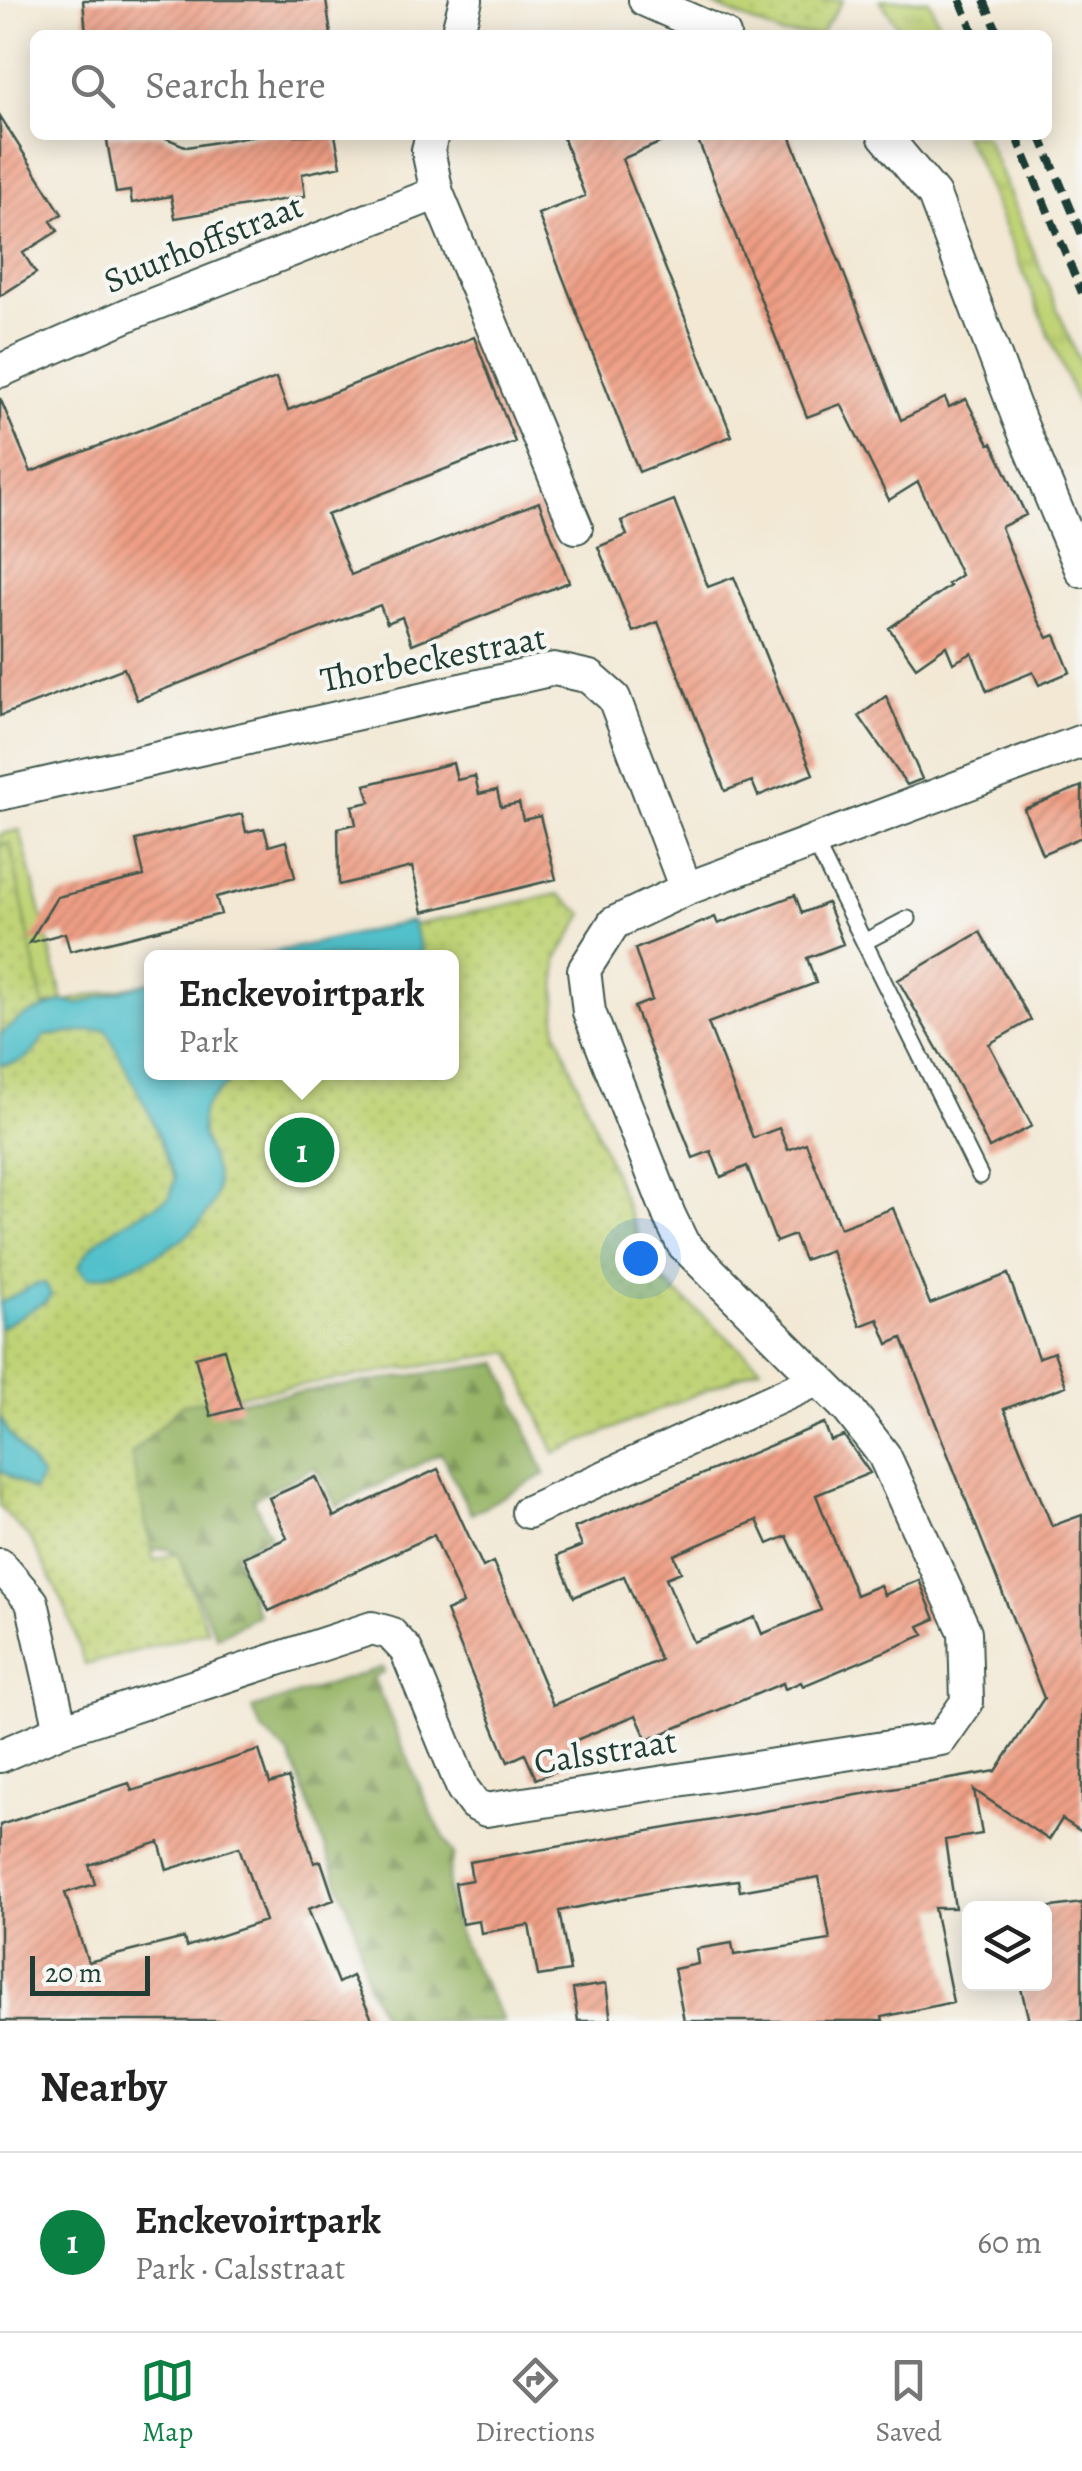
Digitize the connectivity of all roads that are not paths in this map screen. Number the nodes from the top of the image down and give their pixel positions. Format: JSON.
{"nodes":[{"id":1,"x":466,"y":0,"type":"edge"},
{"id":2,"x":645,"y":0,"type":"edge"},
{"id":3,"x":458,"y":30,"type":"edge"},
{"id":4,"x":713,"y":30,"type":"edge"},
{"id":5,"x":431,"y":140,"type":"edge"},
{"id":6,"x":888,"y":140,"type":"edge"},
{"id":7,"x":438,"y":194,"type":"junction"},
{"id":8,"x":0,"y":370,"type":"edge"},
{"id":9,"x":576,"y":527,"type":"dead end"},
{"id":10,"x":1082,"y":571,"type":"edge"},
{"id":11,"x":1082,"y":741,"type":"edge"},
{"id":12,"x":0,"y":794,"type":"edge"},
{"id":13,"x":814,"y":841,"type":"junction"},
{"id":14,"x":686,"y":888,"type":"junction"},
{"id":15,"x":908,"y":919,"type":"dead end"},
{"id":16,"x":864,"y":942,"type":"junction"},
{"id":17,"x":980,"y":1176,"type":"dead end"},
{"id":18,"x":819,"y":1379,"type":"junction"},
{"id":19,"x":528,"y":1512,"type":"dead end"},
{"id":20,"x":0,"y":1565,"type":"edge"},
{"id":21,"x":60,"y":1730,"type":"junction"},
{"id":22,"x":0,"y":1756,"type":"edge"}],
"edges":[{"from":1,"to":3,"type":"street"},
{"from":2,"to":4,"type":"street"},
{"from":5,"to":7,"type":"street"},
{"from":6,"to":10,"type":"street"},
{"from":7,"to":8,"type":"street","name":"Suurhoffstraat"},
{"from":7,"to":9,"type":"street"},
{"from":11,"to":13,"type":"street"},
{"from":12,"to":14,"type":"street","name":"Thorbeckestraat"},
{"from":13,"to":14,"type":"street"},
{"from":13,"to":16,"type":"lane"},
{"from":14,"to":18,"type":"street","name":"Calsstraat"},
{"from":15,"to":16,"type":"lane"},
{"from":16,"to":17,"type":"lane"},
{"from":18,"to":19,"type":"street"},
{"from":18,"to":21,"type":"street","name":"Calsstraat"},
{"from":20,"to":21,"type":"street"},
{"from":21,"to":22,"type":"street","name":"Calsstraat"}]}
